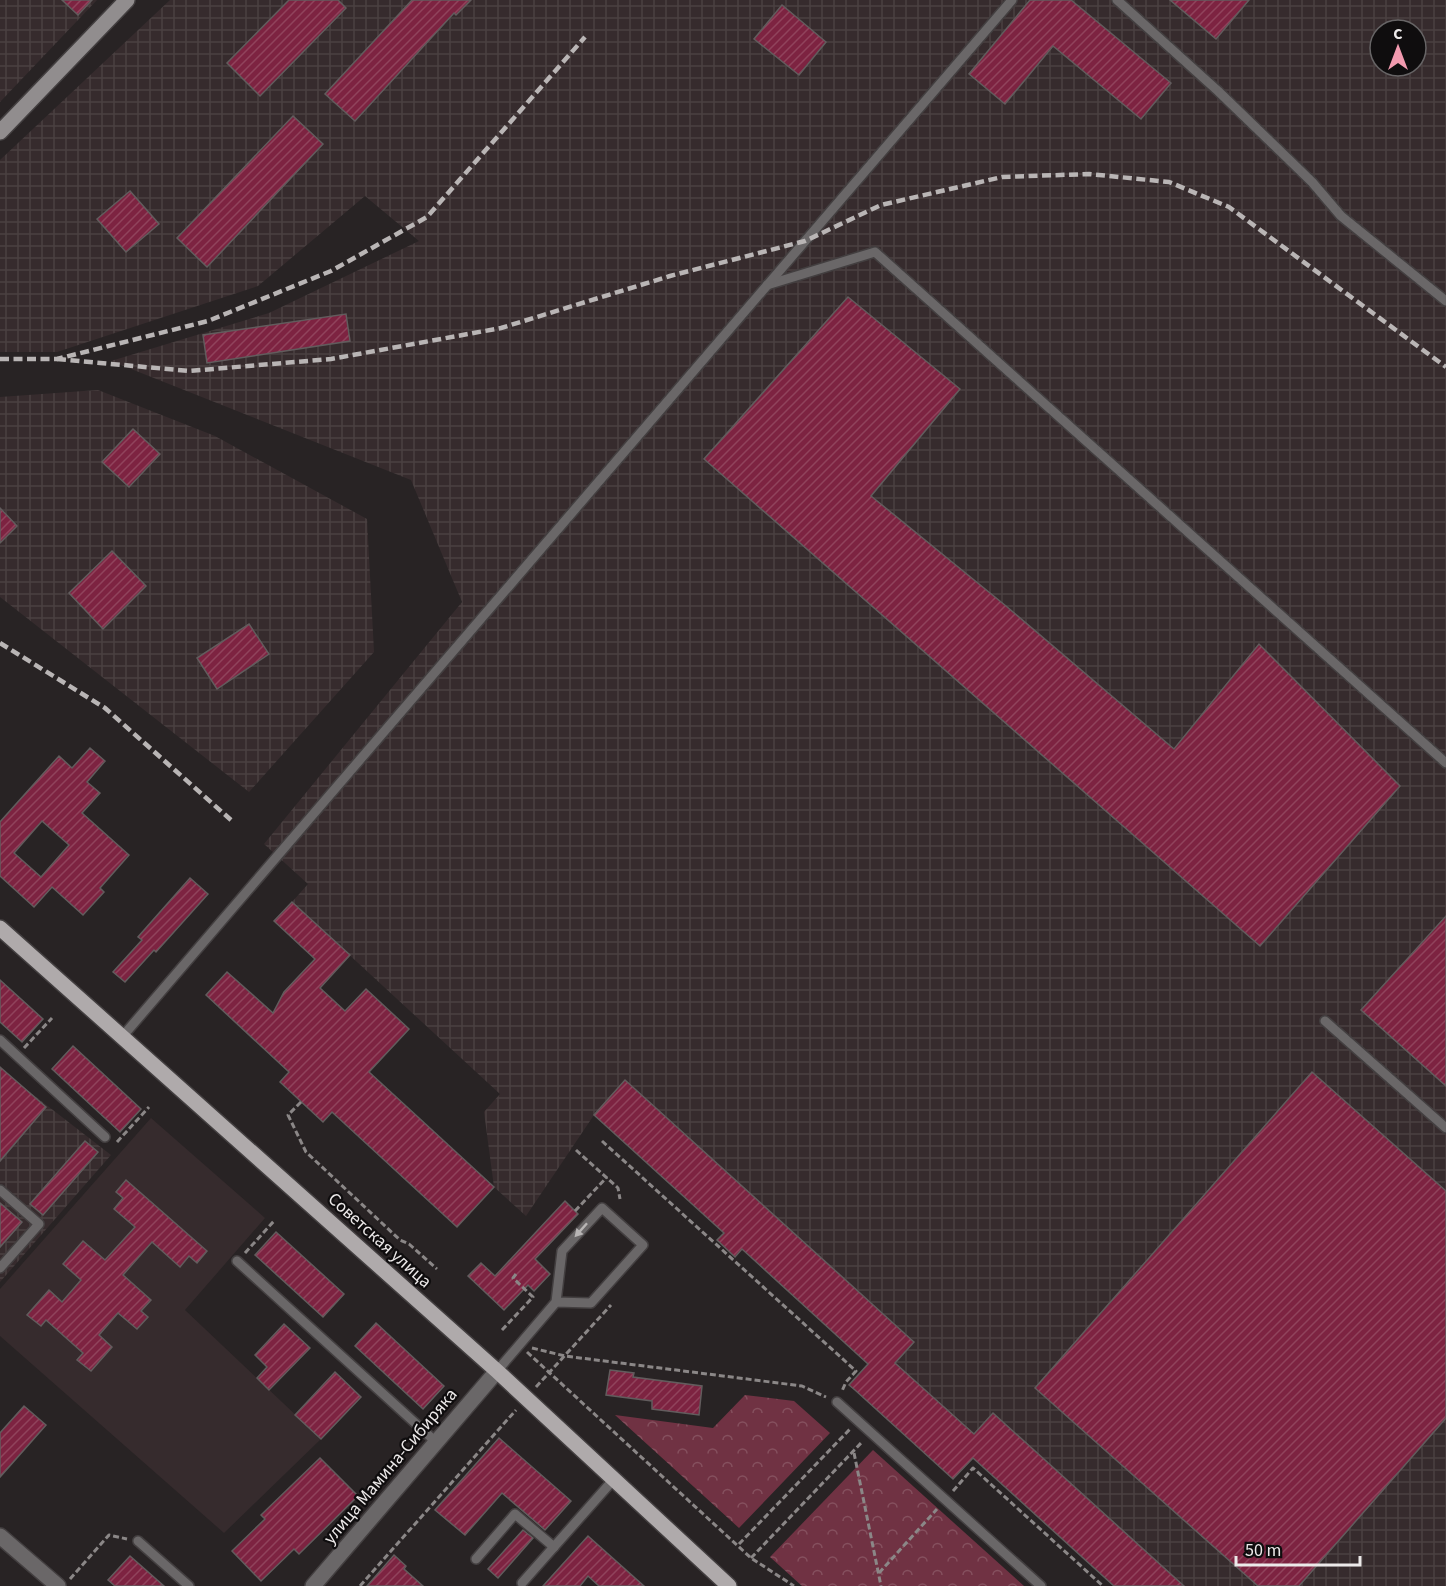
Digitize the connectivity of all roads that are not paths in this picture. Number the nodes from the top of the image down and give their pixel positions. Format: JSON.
{"nodes":[{"id":1,"x":127,"y":0,"type":"edge"},
{"id":2,"x":1012,"y":0,"type":"edge"},
{"id":3,"x":1117,"y":0,"type":"edge"},
{"id":4,"x":0,"y":132,"type":"edge"},
{"id":5,"x":767,"y":285,"type":"junction"},
{"id":6,"x":1446,"y":301,"type":"edge"},
{"id":7,"x":1446,"y":763,"type":"edge"},
{"id":8,"x":0,"y":928,"type":"edge"},
{"id":9,"x":1325,"y":1021,"type":"dead end"},
{"id":10,"x":122,"y":1037,"type":"junction"},
{"id":11,"x":0,"y":1040,"type":"edge"},
{"id":12,"x":1446,"y":1128,"type":"edge"},
{"id":13,"x":105,"y":1137,"type":"road end"},
{"id":14,"x":0,"y":1190,"type":"edge"},
{"id":15,"x":237,"y":1261,"type":"road end"},
{"id":16,"x":0,"y":1268,"type":"edge"},
{"id":17,"x":556,"y":1302,"type":"junction"},
{"id":18,"x":497,"y":1371,"type":"junction"},
{"id":19,"x":837,"y":1402,"type":"road end"},
{"id":20,"x":436,"y":1442,"type":"junction"},
{"id":21,"x":614,"y":1479,"type":"junction"},
{"id":22,"x":0,"y":1536,"type":"edge"},
{"id":23,"x":138,"y":1541,"type":"road end"},
{"id":24,"x":554,"y":1547,"type":"junction"},
{"id":25,"x":476,"y":1559,"type":"dead end"},
{"id":26,"x":522,"y":1583,"type":"dead end"},
{"id":27,"x":58,"y":1586,"type":"edge"},
{"id":28,"x":189,"y":1586,"type":"edge"},
{"id":29,"x":313,"y":1586,"type":"edge"},
{"id":30,"x":729,"y":1586,"type":"edge"},
{"id":31,"x":1041,"y":1586,"type":"edge"}],
"edges":[{"from":1,"to":4,"type":"street"},
{"from":2,"to":5,"type":"lane"},
{"from":3,"to":6,"type":"lane"},
{"from":5,"to":7,"type":"lane"},
{"from":5,"to":10,"type":"lane"},
{"from":8,"to":10,"type":"main road","name":"Советская улица"},
{"from":9,"to":12,"type":"lane"},
{"from":10,"to":18,"type":"main road","name":"Советская улица"},
{"from":11,"to":13,"type":"lane"},
{"from":14,"to":16,"type":"lane"},
{"from":15,"to":20,"type":"lane"},
{"from":17,"to":17,"type":"lane","one_way":true},
{"from":17,"to":18,"type":"lane"},
{"from":18,"to":20,"type":"street","name":"улица Мамина-Сибиряка"},
{"from":18,"to":21,"type":"main road","name":"Советская улица"},
{"from":19,"to":31,"type":"lane"},
{"from":20,"to":29,"type":"street","name":"улица Мамина-Сибиряка"},
{"from":21,"to":24,"type":"lane"},
{"from":21,"to":30,"type":"main road","name":"Советская улица"},
{"from":22,"to":27,"type":"street"},
{"from":23,"to":28,"type":"lane"},
{"from":24,"to":25,"type":"lane"},
{"from":24,"to":26,"type":"lane"}]}
